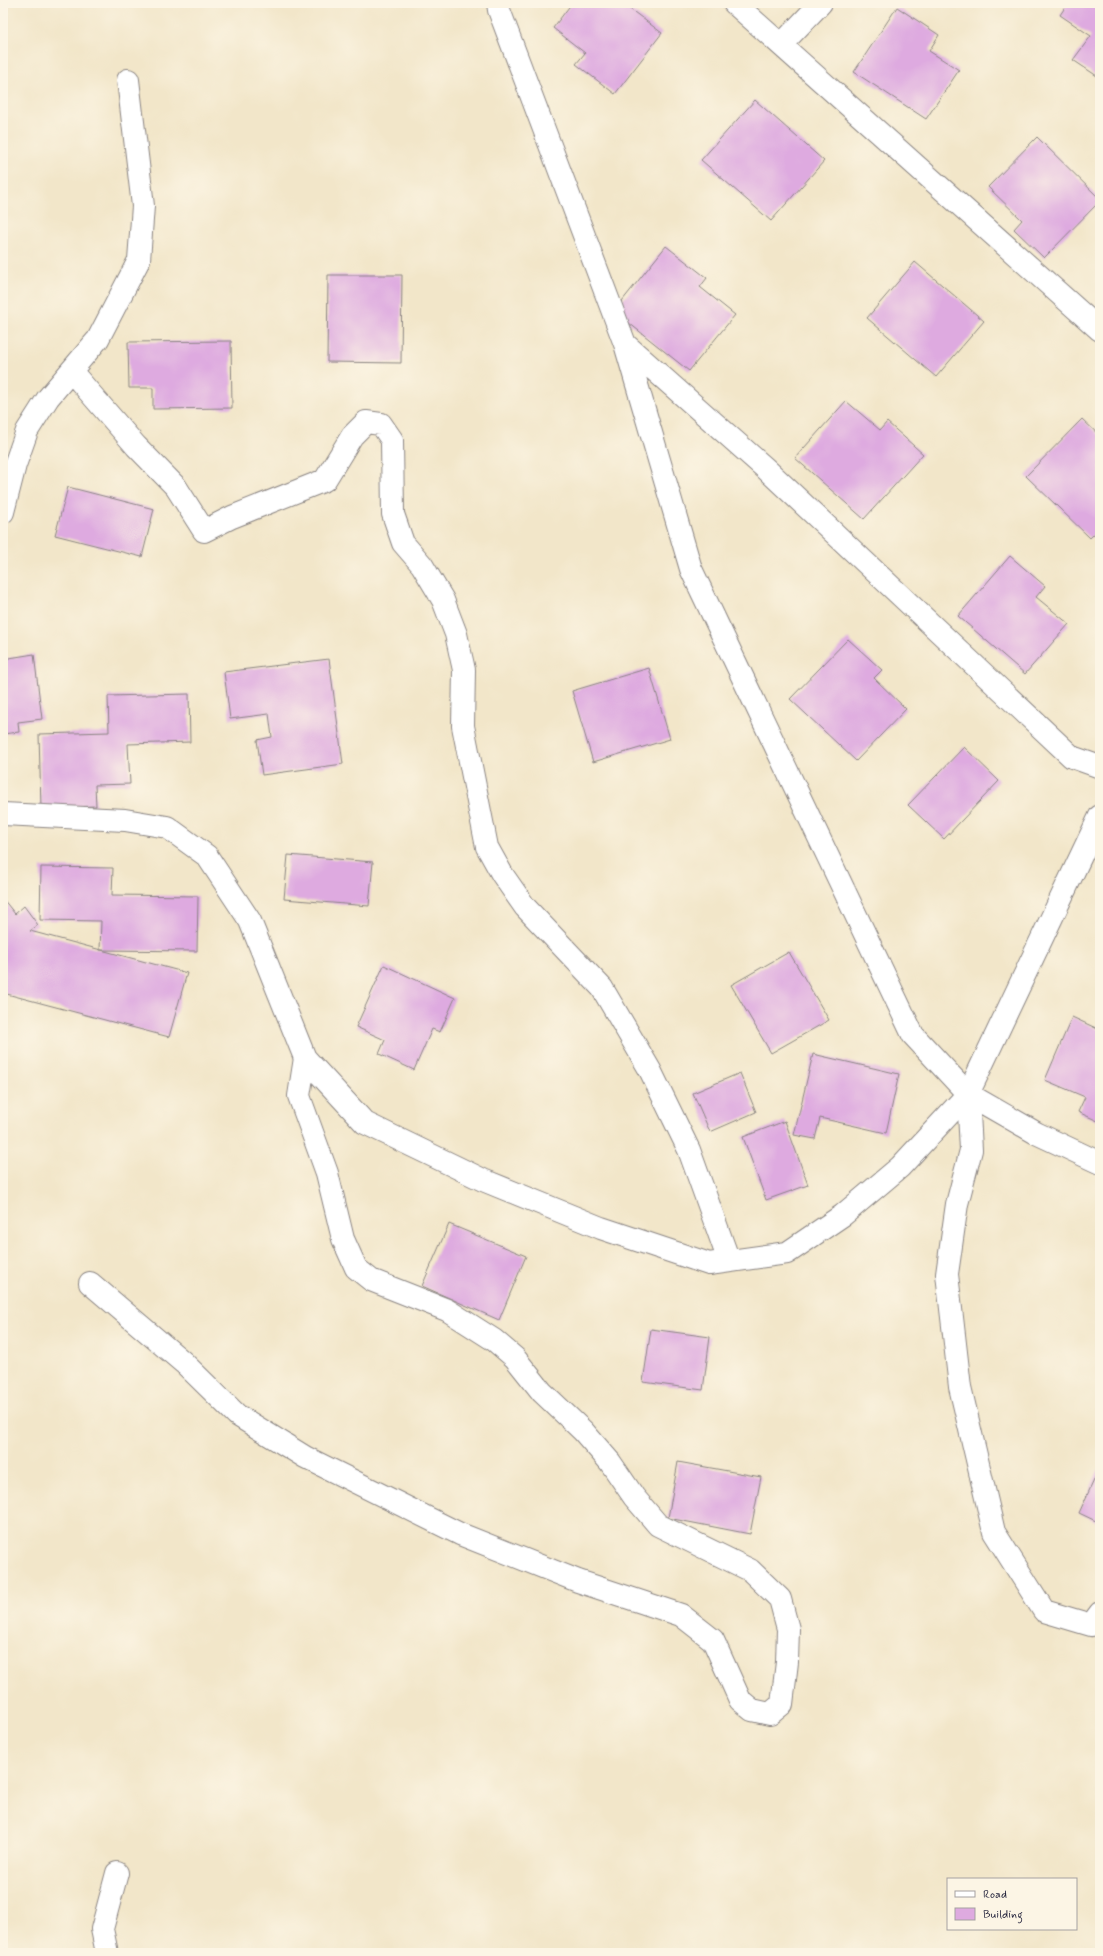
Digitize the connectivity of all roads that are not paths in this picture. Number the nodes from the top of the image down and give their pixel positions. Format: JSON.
{"nodes":[{"id":1,"x":498,"y":3,"type":"edge"},
{"id":2,"x":734,"y":3,"type":"edge"},
{"id":3,"x":821,"y":3,"type":"edge"},
{"id":4,"x":781,"y":45,"type":"junction"},
{"id":5,"x":128,"y":80,"type":"dead end"},
{"id":6,"x":1100,"y":330,"type":"edge"},
{"id":7,"x":624,"y":344,"type":"junction"},
{"id":8,"x":71,"y":371,"type":"junction"},
{"id":9,"x":3,"y":512,"type":"edge"},
{"id":10,"x":1100,"y":767,"type":"edge"},
{"id":11,"x":3,"y":814,"type":"edge"},
{"id":12,"x":1100,"y":816,"type":"edge"},
{"id":13,"x":305,"y":1058,"type":"junction"},
{"id":14,"x":968,"y":1094,"type":"junction"},
{"id":15,"x":1100,"y":1163,"type":"edge"},
{"id":16,"x":729,"y":1261,"type":"junction"},
{"id":17,"x":90,"y":1283,"type":"dead end"},
{"id":18,"x":1100,"y":1614,"type":"edge"},
{"id":19,"x":117,"y":1873,"type":"dead end"},
{"id":20,"x":107,"y":1953,"type":"edge"}],
"edges":[{"from":1,"to":7,"type":"street"},
{"from":2,"to":4,"type":"street"},
{"from":3,"to":4,"type":"street"},
{"from":4,"to":6,"type":"street"},
{"from":5,"to":8,"type":"street"},
{"from":7,"to":10,"type":"street"},
{"from":7,"to":14,"type":"street"},
{"from":8,"to":9,"type":"street"},
{"from":8,"to":16,"type":"street"},
{"from":11,"to":13,"type":"street"},
{"from":12,"to":14,"type":"street"},
{"from":13,"to":16,"type":"street"},
{"from":13,"to":17,"type":"street"},
{"from":14,"to":15,"type":"street"},
{"from":14,"to":16,"type":"street"},
{"from":14,"to":18,"type":"street"},
{"from":19,"to":20,"type":"street"}]}
